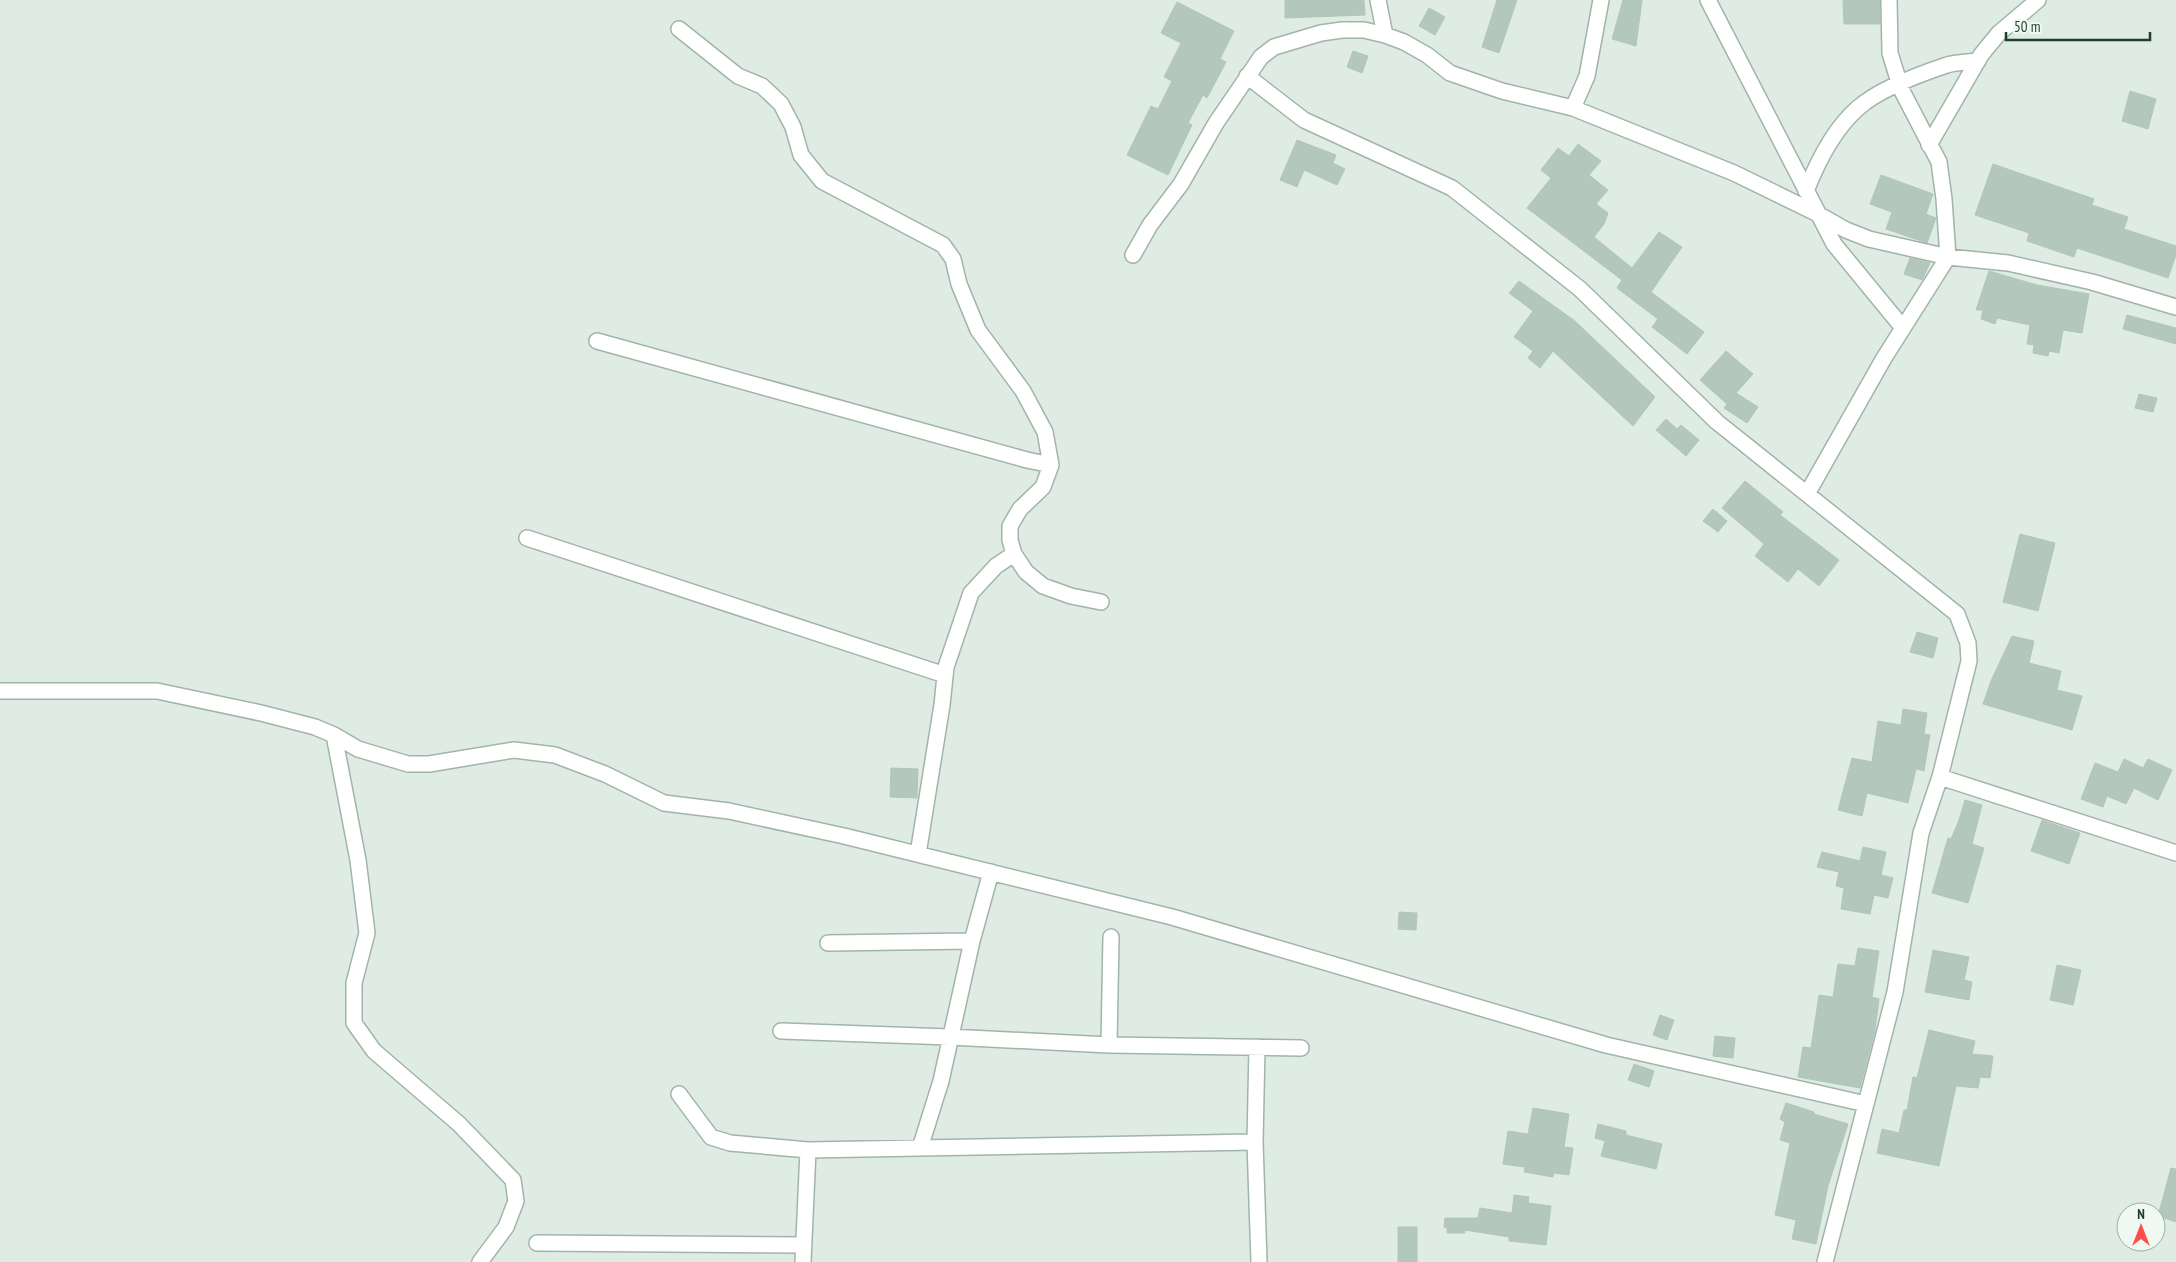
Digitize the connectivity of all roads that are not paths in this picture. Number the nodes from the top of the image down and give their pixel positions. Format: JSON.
{"nodes":[{"id":1,"x":1378,"y":0,"type":"edge"},
{"id":2,"x":1601,"y":0,"type":"edge"},
{"id":3,"x":1708,"y":0,"type":"edge"},
{"id":4,"x":1889,"y":0,"type":"edge"},
{"id":5,"x":2038,"y":0,"type":"edge"},
{"id":6,"x":680,"y":29,"type":"dead end"},
{"id":7,"x":1385,"y":35,"type":"junction"},
{"id":8,"x":1978,"y":60,"type":"junction"},
{"id":9,"x":1247,"y":76,"type":"junction"},
{"id":10,"x":1900,"y":84,"type":"junction"},
{"id":11,"x":1573,"y":108,"type":"junction"},
{"id":12,"x":1928,"y":145,"type":"junction"},
{"id":13,"x":1806,"y":192,"type":"junction"},
{"id":14,"x":1818,"y":214,"type":"junction"},
{"id":15,"x":1132,"y":256,"type":"dead end"},
{"id":16,"x":1948,"y":257,"type":"junction"},
{"id":17,"x":2176,"y":307,"type":"edge"},
{"id":18,"x":1903,"y":328,"type":"junction"},
{"id":19,"x":597,"y":341,"type":"dead end"},
{"id":20,"x":1051,"y":465,"type":"junction"},
{"id":21,"x":1807,"y":494,"type":"junction"},
{"id":22,"x":527,"y":538,"type":"dead end"},
{"id":23,"x":1014,"y":554,"type":"junction"},
{"id":24,"x":1101,"y":602,"type":"dead end"},
{"id":25,"x":945,"y":676,"type":"junction"},
{"id":26,"x":0,"y":691,"type":"edge"},
{"id":27,"x":334,"y":735,"type":"junction"},
{"id":28,"x":1940,"y":777,"type":"junction"},
{"id":29,"x":2176,"y":853,"type":"edge"},
{"id":30,"x":918,"y":854,"type":"junction"},
{"id":31,"x":991,"y":872,"type":"junction"},
{"id":32,"x":1112,"y":937,"type":"dead end"},
{"id":33,"x":972,"y":941,"type":"junction"},
{"id":34,"x":828,"y":943,"type":"dead end"},
{"id":35,"x":781,"y":1032,"type":"dead end"},
{"id":36,"x":950,"y":1037,"type":"junction"},
{"id":37,"x":1109,"y":1045,"type":"junction"},
{"id":38,"x":1257,"y":1047,"type":"junction"},
{"id":39,"x":1301,"y":1048,"type":"dead end"},
{"id":40,"x":679,"y":1094,"type":"dead end"},
{"id":41,"x":1866,"y":1104,"type":"junction"},
{"id":42,"x":1255,"y":1142,"type":"junction"},
{"id":43,"x":920,"y":1148,"type":"junction"},
{"id":44,"x":808,"y":1150,"type":"junction"},
{"id":45,"x":537,"y":1243,"type":"dead end"},
{"id":46,"x":804,"y":1246,"type":"junction"},
{"id":47,"x":480,"y":1262,"type":"edge"},
{"id":48,"x":803,"y":1262,"type":"edge"},
{"id":49,"x":1259,"y":1262,"type":"edge"},
{"id":50,"x":1825,"y":1262,"type":"edge"}],
"edges":[{"from":1,"to":7,"type":"street"},
{"from":2,"to":11,"type":"street"},
{"from":3,"to":13,"type":"street"},
{"from":4,"to":10,"type":"street"},
{"from":5,"to":8,"type":"street"},
{"from":6,"to":20,"type":"street"},
{"from":7,"to":9,"type":"street"},
{"from":7,"to":11,"type":"street"},
{"from":8,"to":10,"type":"street"},
{"from":8,"to":12,"type":"street"},
{"from":9,"to":15,"type":"street"},
{"from":9,"to":21,"type":"street"},
{"from":10,"to":12,"type":"street"},
{"from":10,"to":13,"type":"street"},
{"from":11,"to":14,"type":"street"},
{"from":12,"to":16,"type":"street"},
{"from":13,"to":14,"type":"street"},
{"from":14,"to":16,"type":"street"},
{"from":14,"to":18,"type":"street"},
{"from":16,"to":17,"type":"street"},
{"from":16,"to":18,"type":"street"},
{"from":18,"to":21,"type":"street"},
{"from":19,"to":20,"type":"street"},
{"from":20,"to":23,"type":"street"},
{"from":21,"to":28,"type":"street"},
{"from":22,"to":25,"type":"street"},
{"from":23,"to":24,"type":"street"},
{"from":23,"to":25,"type":"street"},
{"from":25,"to":30,"type":"street"},
{"from":26,"to":27,"type":"street"},
{"from":27,"to":30,"type":"street"},
{"from":27,"to":47,"type":"street"},
{"from":28,"to":29,"type":"street"},
{"from":28,"to":41,"type":"street"},
{"from":30,"to":31,"type":"street"},
{"from":31,"to":33,"type":"street"},
{"from":31,"to":41,"type":"street"},
{"from":32,"to":37,"type":"street"},
{"from":33,"to":34,"type":"street"},
{"from":33,"to":36,"type":"street"},
{"from":35,"to":36,"type":"street"},
{"from":36,"to":37,"type":"street"},
{"from":36,"to":43,"type":"street"},
{"from":37,"to":38,"type":"street"},
{"from":38,"to":39,"type":"street"},
{"from":38,"to":42,"type":"street"},
{"from":40,"to":44,"type":"street"},
{"from":41,"to":50,"type":"street"},
{"from":42,"to":43,"type":"street"},
{"from":42,"to":49,"type":"street"},
{"from":43,"to":44,"type":"street"},
{"from":44,"to":46,"type":"street"},
{"from":45,"to":46,"type":"street"},
{"from":46,"to":48,"type":"street"}]}
